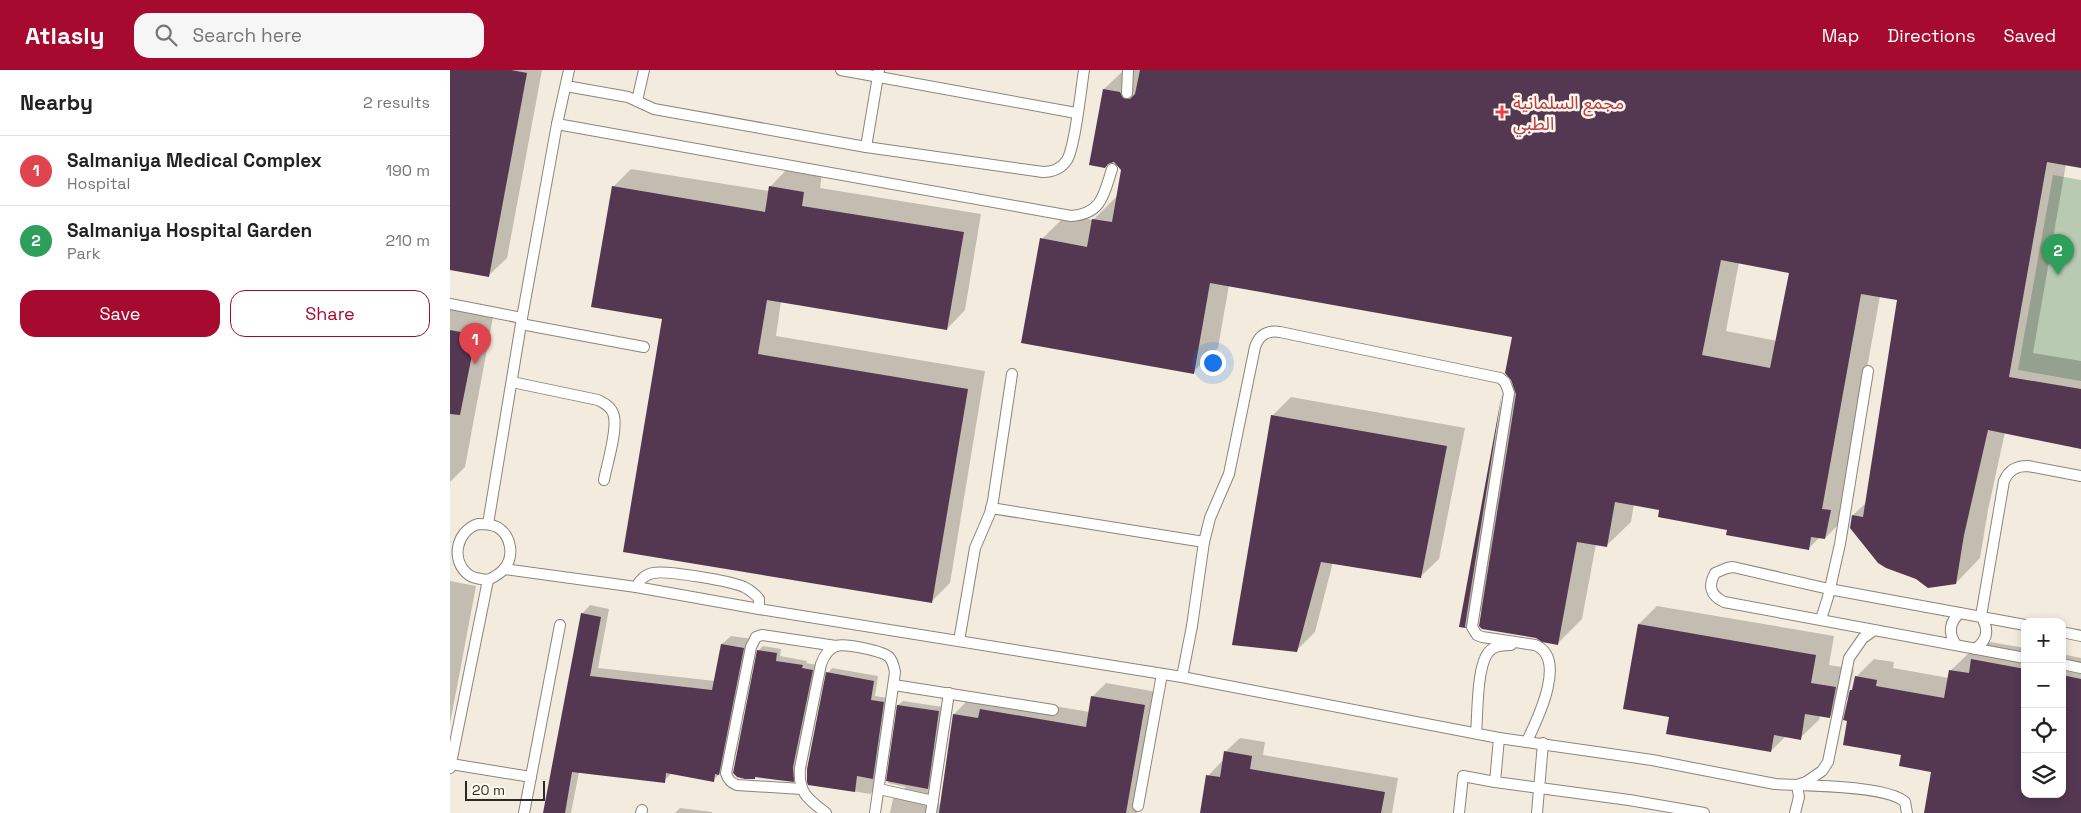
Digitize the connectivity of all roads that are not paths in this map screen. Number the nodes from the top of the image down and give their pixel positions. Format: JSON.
{"nodes":[{"id":1,"x":569,"y":70,"type":"edge"},
{"id":2,"x":644,"y":70,"type":"edge"},
{"id":3,"x":841,"y":70,"type":"edge"},
{"id":4,"x":1084,"y":70,"type":"edge"},
{"id":5,"x":1128,"y":70,"type":"edge"},
{"id":6,"x":879,"y":74,"type":"edge"},
{"id":7,"x":566,"y":86,"type":"junction"},
{"id":8,"x":1127,"y":93,"type":"dead end"},
{"id":9,"x":637,"y":101,"type":"junction"},
{"id":10,"x":1076,"y":113,"type":"junction"},
{"id":11,"x":557,"y":124,"type":"junction"},
{"id":12,"x":866,"y":147,"type":"junction"},
{"id":13,"x":1112,"y":169,"type":"dead end"},
{"id":14,"x":450,"y":304,"type":"edge"},
{"id":15,"x":521,"y":321,"type":"junction"},
{"id":16,"x":644,"y":347,"type":"dead end"},
{"id":17,"x":1868,"y":371,"type":"dead end"},
{"id":18,"x":1012,"y":374,"type":"dead end"},
{"id":19,"x":512,"y":382,"type":"junction"},
{"id":20,"x":2081,"y":476,"type":"edge"},
{"id":21,"x":604,"y":480,"type":"dead end"},
{"id":22,"x":991,"y":508,"type":"junction"},
{"id":23,"x":488,"y":524,"type":"junction"},
{"id":24,"x":1204,"y":542,"type":"junction"},
{"id":25,"x":453,"y":560,"type":"edge"},
{"id":26,"x":504,"y":569,"type":"junction"},
{"id":27,"x":488,"y":580,"type":"junction"},
{"id":28,"x":636,"y":587,"type":"junction"},
{"id":29,"x":1829,"y":589,"type":"junction"},
{"id":30,"x":759,"y":609,"type":"junction"},
{"id":31,"x":1960,"y":613,"type":"junction"},
{"id":32,"x":1981,"y":616,"type":"junction"},
{"id":33,"x":1821,"y":619,"type":"junction"},
{"id":34,"x":2021,"y":624,"type":"edge"},
{"id":35,"x":560,"y":625,"type":"dead end"},
{"id":36,"x":1873,"y":631,"type":"junction"},
{"id":37,"x":2066,"y":633,"type":"edge"},
{"id":38,"x":2081,"y":636,"type":"edge"},
{"id":39,"x":959,"y":641,"type":"junction"},
{"id":40,"x":1530,"y":644,"type":"junction"},
{"id":41,"x":1956,"y":645,"type":"junction"},
{"id":42,"x":836,"y":646,"type":"junction"},
{"id":43,"x":1975,"y":649,"type":"junction"},
{"id":44,"x":2021,"y":657,"type":"edge"},
{"id":45,"x":2066,"y":665,"type":"edge"},
{"id":46,"x":2081,"y":668,"type":"edge"},
{"id":47,"x":1162,"y":674,"type":"junction"},
{"id":48,"x":1182,"y":677,"type":"junction"},
{"id":49,"x":894,"y":685,"type":"junction"},
{"id":50,"x":949,"y":693,"type":"junction"},
{"id":51,"x":1053,"y":710,"type":"dead end"},
{"id":52,"x":1476,"y":732,"type":"junction"},
{"id":53,"x":1499,"y":738,"type":"junction"},
{"id":54,"x":1527,"y":741,"type":"junction"},
{"id":55,"x":1543,"y":743,"type":"junction"},
{"id":56,"x":451,"y":764,"type":"edge"},
{"id":57,"x":450,"y":768,"type":"edge"},
{"id":58,"x":532,"y":777,"type":"junction"},
{"id":59,"x":1495,"y":782,"type":"junction"},
{"id":60,"x":1797,"y":785,"type":"junction"},
{"id":61,"x":802,"y":789,"type":"junction"},
{"id":62,"x":879,"y":789,"type":"junction"},
{"id":63,"x":1540,"y":789,"type":"junction"},
{"id":64,"x":933,"y":801,"type":"junction"},
{"id":65,"x":1138,"y":806,"type":"dead end"},
{"id":66,"x":524,"y":813,"type":"edge"},
{"id":67,"x":826,"y":813,"type":"edge"},
{"id":68,"x":875,"y":813,"type":"edge"},
{"id":69,"x":931,"y":813,"type":"edge"},
{"id":70,"x":1459,"y":813,"type":"edge"},
{"id":71,"x":1537,"y":813,"type":"edge"},
{"id":72,"x":1704,"y":813,"type":"edge"},
{"id":73,"x":1795,"y":813,"type":"edge"},
{"id":74,"x":1907,"y":813,"type":"edge"}],
"edges":[{"from":1,"to":7,"type":"lane"},
{"from":2,"to":9,"type":"lane"},
{"from":3,"to":6,"type":"lane"},
{"from":4,"to":10,"type":"lane"},
{"from":5,"to":8,"type":"lane"},
{"from":6,"to":10,"type":"lane"},
{"from":6,"to":12,"type":"lane"},
{"from":7,"to":9,"type":"lane"},
{"from":7,"to":11,"type":"lane"},
{"from":9,"to":12,"type":"lane"},
{"from":10,"to":12,"type":"lane"},
{"from":11,"to":13,"type":"lane"},
{"from":11,"to":15,"type":"lane"},
{"from":14,"to":15,"type":"lane"},
{"from":15,"to":16,"type":"lane"},
{"from":15,"to":19,"type":"lane"},
{"from":17,"to":29,"type":"lane"},
{"from":18,"to":22,"type":"lane"},
{"from":19,"to":21,"type":"lane"},
{"from":19,"to":23,"type":"lane"},
{"from":20,"to":32,"type":"lane"},
{"from":22,"to":24,"type":"lane"},
{"from":22,"to":39,"type":"lane"},
{"from":23,"to":25,"type":"lane"},
{"from":23,"to":26,"type":"lane"},
{"from":24,"to":40,"type":"lane"},
{"from":24,"to":48,"type":"lane"},
{"from":25,"to":27,"type":"lane"},
{"from":26,"to":27,"type":"lane"},
{"from":26,"to":28,"type":"lane"},
{"from":27,"to":56,"type":"lane"},
{"from":28,"to":30,"type":"lane"},
{"from":28,"to":30,"type":"lane"},
{"from":29,"to":31,"type":"lane"},
{"from":29,"to":33,"type":"lane"},
{"from":29,"to":33,"type":"lane"},
{"from":30,"to":39,"type":"lane"},
{"from":31,"to":32,"type":"lane"},
{"from":31,"to":41,"type":"lane"},
{"from":32,"to":34,"type":"lane"},
{"from":32,"to":43,"type":"lane"},
{"from":33,"to":36,"type":"lane"},
{"from":35,"to":58,"type":"lane"},
{"from":36,"to":41,"type":"lane"},
{"from":36,"to":60,"type":"lane"},
{"from":37,"to":38,"type":"lane"},
{"from":39,"to":47,"type":"lane"},
{"from":40,"to":52,"type":"lane"},
{"from":40,"to":54,"type":"lane"},
{"from":41,"to":43,"type":"lane"},
{"from":42,"to":49,"type":"lane"},
{"from":42,"to":61,"type":"lane"},
{"from":42,"to":61,"type":"lane"},
{"from":43,"to":44,"type":"lane"},
{"from":45,"to":46,"type":"lane"},
{"from":47,"to":48,"type":"lane"},
{"from":47,"to":65,"type":"lane"},
{"from":48,"to":52,"type":"lane"},
{"from":49,"to":50,"type":"lane"},
{"from":49,"to":62,"type":"lane"},
{"from":50,"to":51,"type":"lane"},
{"from":50,"to":64,"type":"lane"},
{"from":52,"to":53,"type":"lane"},
{"from":53,"to":54,"type":"lane"},
{"from":53,"to":59,"type":"lane"},
{"from":54,"to":55,"type":"lane"},
{"from":55,"to":60,"type":"lane"},
{"from":55,"to":63,"type":"lane"},
{"from":56,"to":57,"type":"lane"},
{"from":56,"to":58,"type":"lane"},
{"from":58,"to":66,"type":"lane"},
{"from":59,"to":63,"type":"lane"},
{"from":59,"to":70,"type":"lane"},
{"from":60,"to":73,"type":"lane"},
{"from":60,"to":74,"type":"lane"},
{"from":61,"to":67,"type":"lane"},
{"from":62,"to":64,"type":"lane"},
{"from":62,"to":68,"type":"lane"},
{"from":63,"to":71,"type":"lane"},
{"from":63,"to":72,"type":"lane"},
{"from":64,"to":69,"type":"lane"}]}
